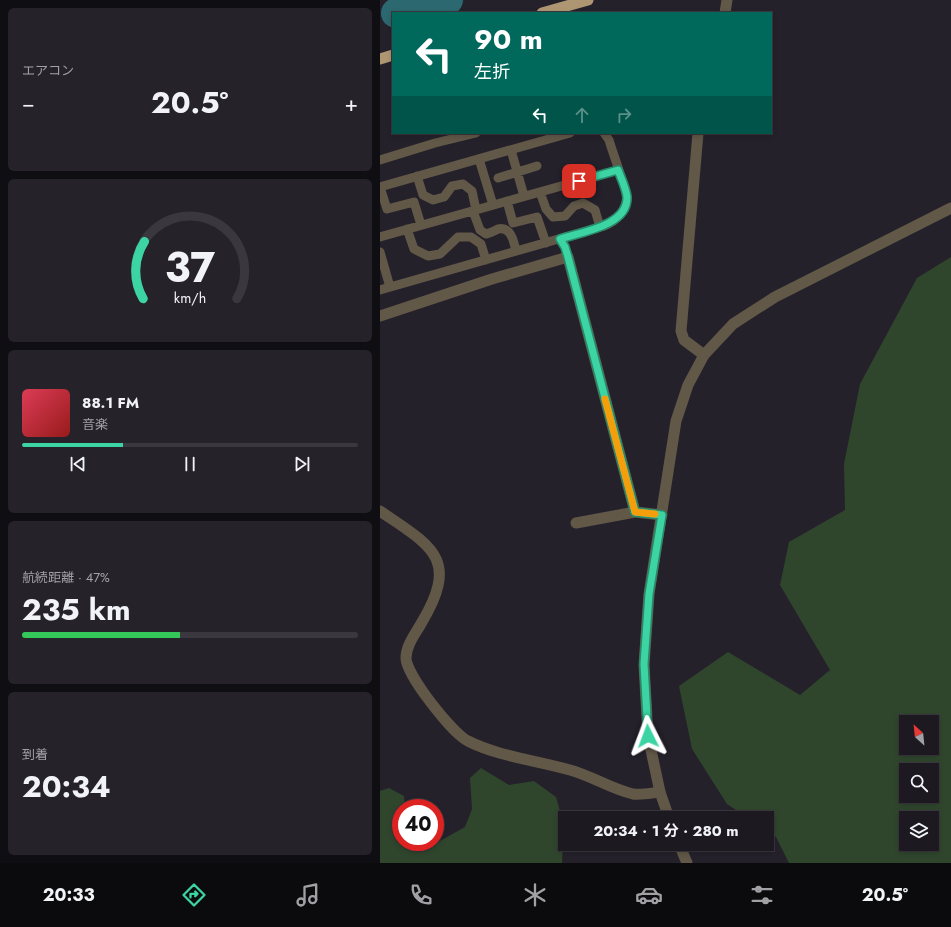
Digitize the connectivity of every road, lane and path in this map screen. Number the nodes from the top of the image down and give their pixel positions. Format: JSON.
{"nodes":[{"id":1,"x":588,"y":0,"type":"edge"},
{"id":2,"x":727,"y":0,"type":"edge"},
{"id":3,"x":546,"y":12,"type":"edge"},
{"id":4,"x":725,"y":12,"type":"edge"},
{"id":5,"x":392,"y":55,"type":"edge"},
{"id":6,"x":380,"y":59,"type":"edge"},
{"id":7,"x":472,"y":134,"type":"edge"},
{"id":8,"x":567,"y":134,"type":"edge"},
{"id":9,"x":605,"y":134,"type":"edge"},
{"id":10,"x":698,"y":134,"type":"edge"},
{"id":11,"x":511,"y":150,"type":"junction"},
{"id":12,"x":479,"y":159,"type":"junction"},
{"id":13,"x":380,"y":160,"type":"edge"},
{"id":14,"x":537,"y":166,"type":"dead end"},
{"id":15,"x":618,"y":170,"type":"junction"},
{"id":16,"x":517,"y":172,"type":"junction"},
{"id":17,"x":418,"y":176,"type":"junction"},
{"id":18,"x":498,"y":178,"type":"dead end"},
{"id":19,"x":380,"y":187,"type":"edge"},
{"id":20,"x":540,"y":192,"type":"junction"},
{"id":21,"x":524,"y":196,"type":"junction"},
{"id":22,"x":507,"y":201,"type":"junction"},
{"id":23,"x":493,"y":205,"type":"junction"},
{"id":24,"x":951,"y":208,"type":"edge"},
{"id":25,"x":475,"y":210,"type":"junction"},
{"id":26,"x":421,"y":225,"type":"junction"},
{"id":27,"x":600,"y":227,"type":"junction"},
{"id":28,"x":407,"y":229,"type":"junction"},
{"id":29,"x":380,"y":236,"type":"edge"},
{"id":30,"x":560,"y":239,"type":"junction"},
{"id":31,"x":546,"y":243,"type":"junction"},
{"id":32,"x":516,"y":251,"type":"junction"},
{"id":33,"x":380,"y":252,"type":"edge"},
{"id":34,"x":568,"y":257,"type":"junction"},
{"id":35,"x":486,"y":260,"type":"junction"},
{"id":36,"x":390,"y":287,"type":"junction"},
{"id":37,"x":380,"y":290,"type":"edge"},
{"id":38,"x":380,"y":316,"type":"edge"},
{"id":39,"x":704,"y":355,"type":"junction"},
{"id":40,"x":380,"y":511,"type":"edge"},
{"id":41,"x":635,"y":512,"type":"junction"},
{"id":42,"x":662,"y":515,"type":"junction"},
{"id":43,"x":576,"y":523,"type":"dead end"},
{"id":44,"x":660,"y":792,"type":"junction"},
{"id":45,"x":667,"y":811,"type":"edge"},
{"id":46,"x":682,"y":851,"type":"edge"},
{"id":47,"x":687,"y":863,"type":"edge"}],
"edges":[{"from":1,"to":3,"type":"highway"},
{"from":2,"to":4,"type":"street"},
{"from":5,"to":6,"type":"highway"},
{"from":7,"to":13,"type":"lane"},
{"from":8,"to":11,"type":"lane"},
{"from":9,"to":15,"type":"lane"},
{"from":10,"to":39,"type":"street"},
{"from":11,"to":12,"type":"lane"},
{"from":11,"to":16,"type":"lane"},
{"from":12,"to":17,"type":"lane"},
{"from":12,"to":23,"type":"lane"},
{"from":14,"to":16,"type":"lane"},
{"from":15,"to":20,"type":"lane"},
{"from":15,"to":27,"type":"lane"},
{"from":16,"to":18,"type":"lane"},
{"from":16,"to":21,"type":"lane"},
{"from":17,"to":19,"type":"lane"},
{"from":17,"to":25,"type":"lane"},
{"from":19,"to":26,"type":"lane"},
{"from":20,"to":21,"type":"lane"},
{"from":20,"to":27,"type":"lane"},
{"from":21,"to":22,"type":"lane"},
{"from":22,"to":23,"type":"lane"},
{"from":22,"to":31,"type":"lane"},
{"from":23,"to":25,"type":"lane"},
{"from":24,"to":39,"type":"street"},
{"from":25,"to":26,"type":"lane"},
{"from":25,"to":32,"type":"lane"},
{"from":26,"to":28,"type":"lane"},
{"from":27,"to":30,"type":"lane"},
{"from":28,"to":29,"type":"lane"},
{"from":28,"to":35,"type":"lane"},
{"from":30,"to":31,"type":"lane"},
{"from":30,"to":34,"type":"lane"},
{"from":31,"to":32,"type":"lane"},
{"from":32,"to":35,"type":"lane"},
{"from":33,"to":36,"type":"lane"},
{"from":34,"to":38,"type":"street"},
{"from":34,"to":41,"type":"street"},
{"from":35,"to":36,"type":"lane"},
{"from":36,"to":37,"type":"lane"},
{"from":39,"to":42,"type":"street"},
{"from":40,"to":44,"type":"street"},
{"from":41,"to":42,"type":"street"},
{"from":41,"to":43,"type":"street"},
{"from":42,"to":44,"type":"street"},
{"from":44,"to":45,"type":"street"},
{"from":46,"to":47,"type":"street"}]}
